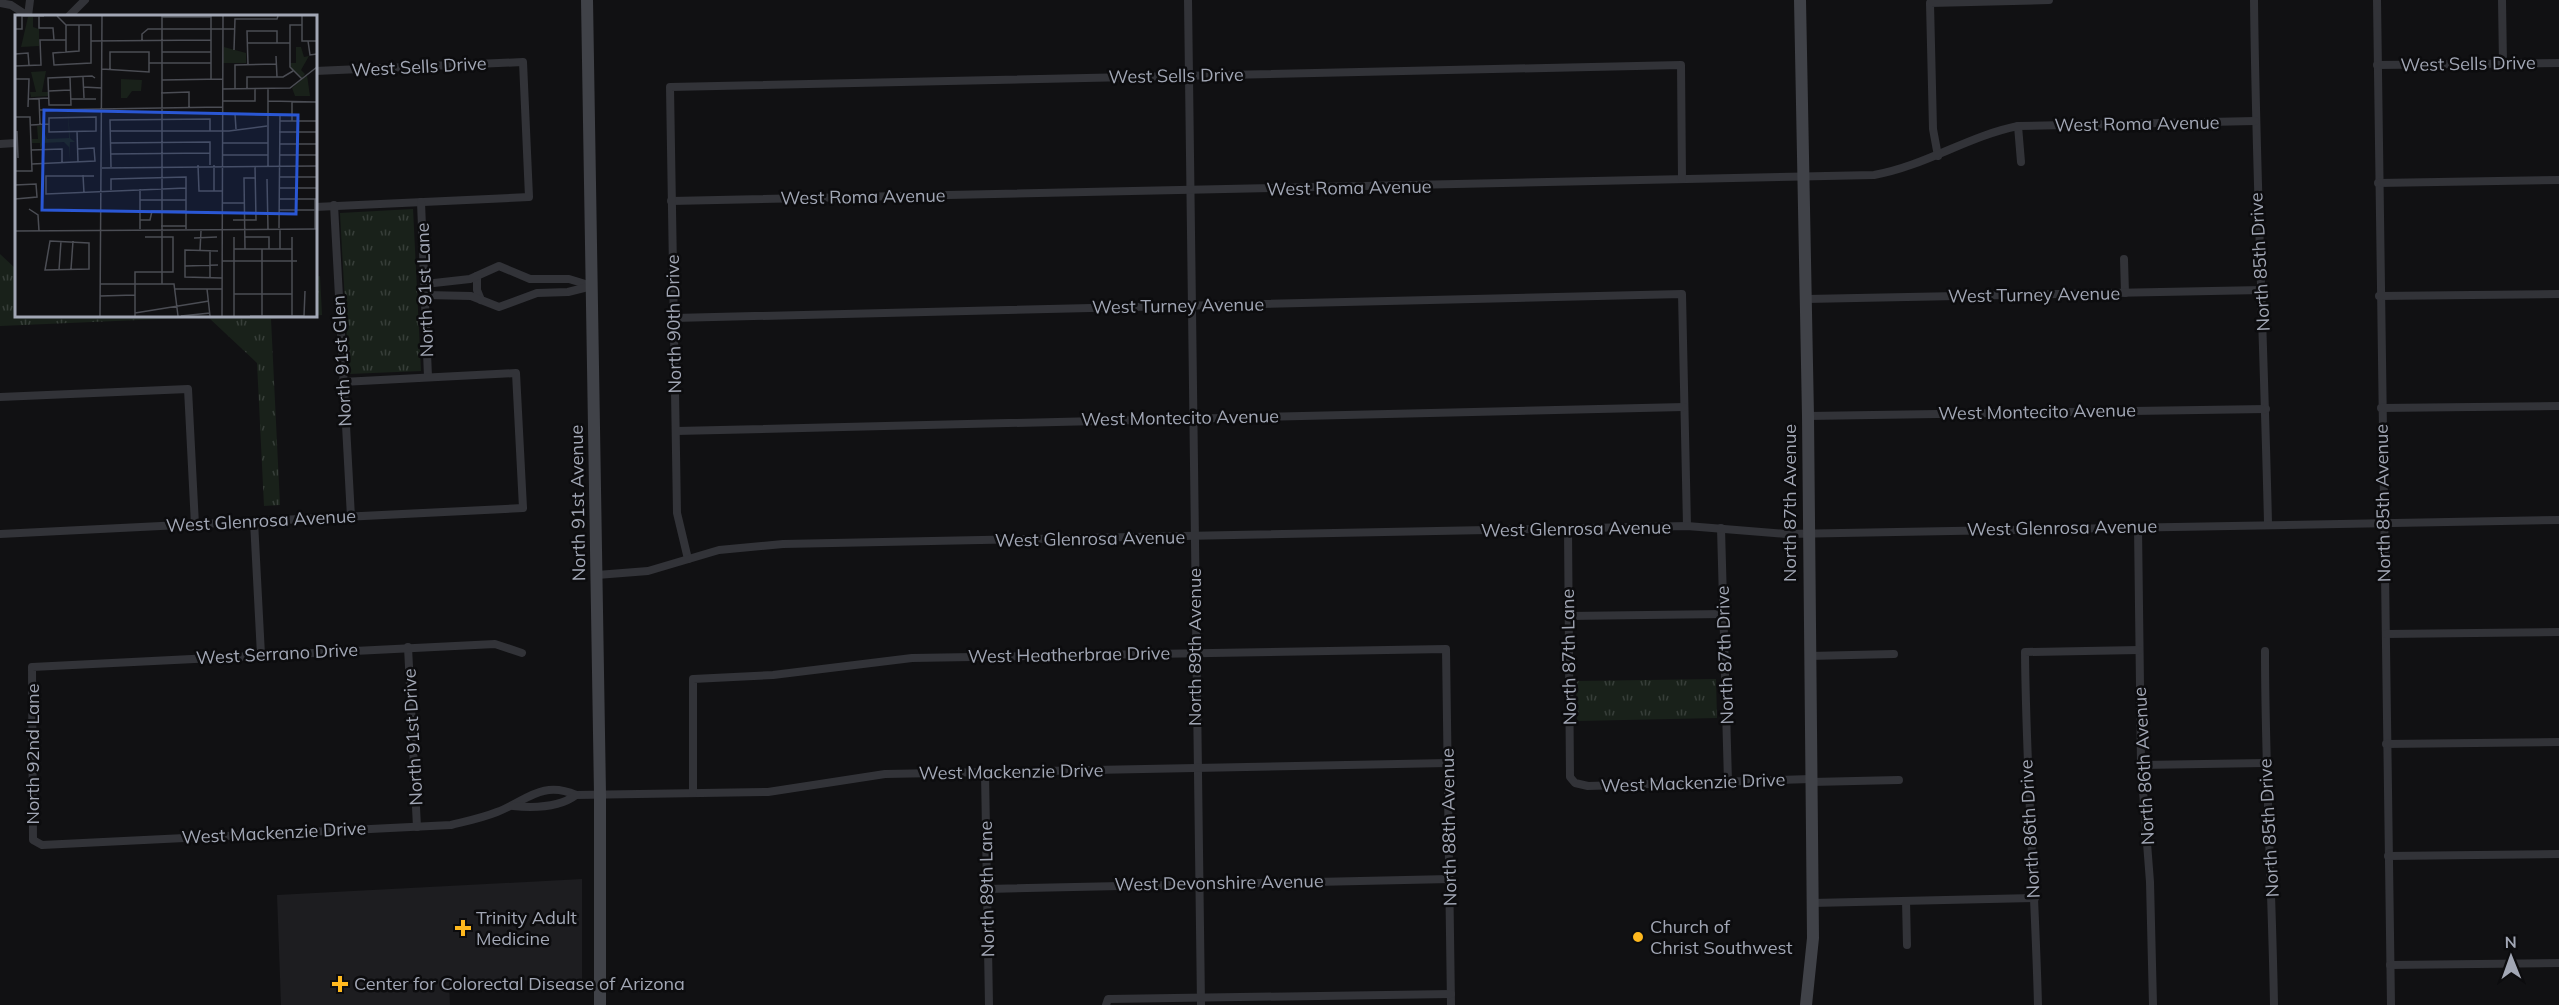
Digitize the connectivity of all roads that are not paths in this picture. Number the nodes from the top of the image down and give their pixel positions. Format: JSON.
{"nodes":[{"id":1,"x":30,"y":0,"type":"edge"},
{"id":2,"x":85,"y":0,"type":"edge"},
{"id":3,"x":587,"y":0,"type":"edge"},
{"id":4,"x":1188,"y":0,"type":"edge"},
{"id":5,"x":1800,"y":0,"type":"edge"},
{"id":6,"x":2049,"y":0,"type":"edge"},
{"id":7,"x":2254,"y":0,"type":"edge"},
{"id":8,"x":2377,"y":0,"type":"edge"},
{"id":9,"x":2502,"y":0,"type":"edge"},
{"id":10,"x":0,"y":3,"type":"edge"},
{"id":11,"x":26,"y":15,"type":"edge"},
{"id":12,"x":28,"y":15,"type":"edge"},
{"id":13,"x":70,"y":15,"type":"edge"},
{"id":14,"x":2559,"y":63,"type":"edge"},
{"id":15,"x":2503,"y":64,"type":"junction"},
{"id":16,"x":2377,"y":65,"type":"junction"},
{"id":17,"x":316,"y":71,"type":"edge"},
{"id":18,"x":1189,"y":75,"type":"junction"},
{"id":19,"x":670,"y":87,"type":"joint"},
{"id":20,"x":2255,"y":121,"type":"junction"},
{"id":21,"x":2018,"y":126,"type":"junction"},
{"id":22,"x":15,"y":143,"type":"edge"},
{"id":23,"x":0,"y":144,"type":"edge"},
{"id":24,"x":1938,"y":156,"type":"junction"},
{"id":25,"x":2021,"y":162,"type":"dead end"},
{"id":26,"x":1802,"y":178,"type":"junction"},
{"id":27,"x":1682,"y":179,"type":"junction"},
{"id":28,"x":2559,"y":180,"type":"edge"},
{"id":29,"x":2378,"y":183,"type":"junction"},
{"id":30,"x":1191,"y":192,"type":"junction"},
{"id":31,"x":671,"y":201,"type":"junction"},
{"id":32,"x":422,"y":202,"type":"junction"},
{"id":33,"x":334,"y":206,"type":"junction"},
{"id":34,"x":316,"y":207,"type":"edge"},
{"id":35,"x":2124,"y":259,"type":"dead end"},
{"id":36,"x":477,"y":276,"type":"junction"},
{"id":37,"x":425,"y":284,"type":"junction"},
{"id":38,"x":592,"y":286,"type":"junction"},
{"id":39,"x":2263,"y":290,"type":"junction"},
{"id":40,"x":2125,"y":293,"type":"junction"},
{"id":41,"x":2559,"y":294,"type":"edge"},
{"id":42,"x":425,"y":295,"type":"junction"},
{"id":43,"x":2379,"y":296,"type":"junction"},
{"id":44,"x":1806,"y":299,"type":"junction"},
{"id":45,"x":481,"y":300,"type":"junction"},
{"id":46,"x":1192,"y":306,"type":"junction"},
{"id":47,"x":674,"y":318,"type":"junction"},
{"id":48,"x":428,"y":377,"type":"junction"},
{"id":49,"x":342,"y":382,"type":"junction"},
{"id":50,"x":0,"y":397,"type":"edge"},
{"id":51,"x":2559,"y":406,"type":"edge"},
{"id":52,"x":1684,"y":407,"type":"junction"},
{"id":53,"x":2381,"y":408,"type":"junction"},
{"id":54,"x":2266,"y":409,"type":"junction"},
{"id":55,"x":1808,"y":416,"type":"junction"},
{"id":56,"x":1194,"y":417,"type":"junction"},
{"id":57,"x":676,"y":431,"type":"junction"},
{"id":58,"x":351,"y":517,"type":"junction"},
{"id":59,"x":2559,"y":520,"type":"edge"},
{"id":60,"x":254,"y":522,"type":"junction"},
{"id":61,"x":2384,"y":522,"type":"junction"},
{"id":62,"x":2268,"y":523,"type":"junction"},
{"id":63,"x":195,"y":525,"type":"junction"},
{"id":64,"x":1687,"y":526,"type":"junction"},
{"id":65,"x":2138,"y":527,"type":"junction"},
{"id":66,"x":1721,"y":528,"type":"junction"},
{"id":67,"x":1568,"y":529,"type":"junction"},
{"id":68,"x":0,"y":534,"type":"edge"},
{"id":69,"x":1809,"y":534,"type":"junction"},
{"id":70,"x":1194,"y":537,"type":"junction"},
{"id":71,"x":688,"y":559,"type":"junction"},
{"id":72,"x":597,"y":575,"type":"junction"},
{"id":73,"x":1724,"y":614,"type":"junction"},
{"id":74,"x":1568,"y":616,"type":"junction"},
{"id":75,"x":2559,"y":632,"type":"edge"},
{"id":76,"x":2386,"y":634,"type":"junction"},
{"id":77,"x":408,"y":647,"type":"junction"},
{"id":78,"x":1446,"y":649,"type":"joint"},
{"id":79,"x":2139,"y":650,"type":"junction"},
{"id":80,"x":2265,"y":651,"type":"dead end"},
{"id":81,"x":522,"y":652,"type":"dead end"},
{"id":82,"x":1194,"y":652,"type":"junction"},
{"id":83,"x":1894,"y":654,"type":"dead end"},
{"id":84,"x":261,"y":655,"type":"junction"},
{"id":85,"x":1809,"y":656,"type":"junction"},
{"id":86,"x":32,"y":667,"type":"joint"},
{"id":87,"x":2559,"y":742,"type":"edge"},
{"id":88,"x":2386,"y":744,"type":"junction"},
{"id":89,"x":1448,"y":763,"type":"junction"},
{"id":90,"x":2265,"y":763,"type":"junction"},
{"id":91,"x":2141,"y":765,"type":"junction"},
{"id":92,"x":1196,"y":768,"type":"junction"},
{"id":93,"x":985,"y":773,"type":"junction"},
{"id":94,"x":1899,"y":780,"type":"dead end"},
{"id":95,"x":1811,"y":781,"type":"junction"},
{"id":96,"x":1728,"y":782,"type":"junction"},
{"id":97,"x":1575,"y":783,"type":"joint"},
{"id":98,"x":693,"y":793,"type":"junction"},
{"id":99,"x":600,"y":794,"type":"junction"},
{"id":100,"x":576,"y":795,"type":"junction"},
{"id":101,"x":513,"y":806,"type":"junction"},
{"id":102,"x":417,"y":826,"type":"junction"},
{"id":103,"x":33,"y":840,"type":"joint"},
{"id":104,"x":2559,"y":854,"type":"edge"},
{"id":105,"x":2388,"y":856,"type":"junction"},
{"id":106,"x":1450,"y":879,"type":"junction"},
{"id":107,"x":1199,"y":884,"type":"junction"},
{"id":108,"x":987,"y":889,"type":"junction"},
{"id":109,"x":2035,"y":898,"type":"junction"},
{"id":110,"x":1906,"y":901,"type":"junction"},
{"id":111,"x":1812,"y":903,"type":"junction"},
{"id":112,"x":1907,"y":945,"type":"dead end"},
{"id":113,"x":2559,"y":963,"type":"edge"},
{"id":114,"x":2390,"y":965,"type":"junction"},
{"id":115,"x":1451,"y":994,"type":"junction"},
{"id":116,"x":1201,"y":1002,"type":"edge"},
{"id":117,"x":600,"y":1005,"type":"edge"},
{"id":118,"x":989,"y":1005,"type":"edge"},
{"id":119,"x":1106,"y":1005,"type":"edge"},
{"id":120,"x":1451,"y":1005,"type":"edge"},
{"id":121,"x":1806,"y":1005,"type":"edge"},
{"id":122,"x":2038,"y":1005,"type":"edge"},
{"id":123,"x":2152,"y":1005,"type":"edge"},
{"id":124,"x":2274,"y":1005,"type":"edge"},
{"id":125,"x":2391,"y":1005,"type":"edge"}],
"edges":[{"from":1,"to":12,"type":"street"},
{"from":2,"to":13,"type":"street"},
{"from":3,"to":38,"type":"street","name":"North 91st Avenue"},
{"from":4,"to":18,"type":"street","name":"North 89th Avenue"},
{"from":5,"to":26,"type":"street","name":"North 87th Avenue"},
{"from":6,"to":24,"type":"street"},
{"from":7,"to":20,"type":"street","name":"North 85th Drive"},
{"from":8,"to":16,"type":"street","name":"North 85th Avenue"},
{"from":9,"to":15,"type":"street"},
{"from":10,"to":11,"type":"street"},
{"from":14,"to":15,"type":"street","name":"West Sells Drive"},
{"from":15,"to":16,"type":"street","name":"West Sells Drive"},
{"from":16,"to":29,"type":"street","name":"North 85th Avenue"},
{"from":17,"to":32,"type":"street","name":"West Sells Drive"},
{"from":18,"to":19,"type":"street","name":"West Sells Drive"},
{"from":18,"to":27,"type":"street","name":"West Sells Drive"},
{"from":18,"to":30,"type":"street","name":"North 89th Avenue"},
{"from":19,"to":31,"type":"street","name":"North 90th Drive"},
{"from":20,"to":21,"type":"street","name":"West Roma Avenue"},
{"from":20,"to":39,"type":"street","name":"North 85th Drive"},
{"from":21,"to":24,"type":"street","name":"West Roma Avenue"},
{"from":21,"to":25,"type":"street"},
{"from":22,"to":23,"type":"street"},
{"from":24,"to":26,"type":"street","name":"West Roma Avenue"},
{"from":26,"to":27,"type":"street","name":"West Roma Avenue"},
{"from":26,"to":44,"type":"street","name":"North 87th Avenue"},
{"from":27,"to":30,"type":"street","name":"West Roma Avenue"},
{"from":28,"to":29,"type":"street"},
{"from":29,"to":43,"type":"street","name":"North 85th Avenue"},
{"from":30,"to":31,"type":"street","name":"West Roma Avenue"},
{"from":30,"to":46,"type":"street","name":"North 89th Avenue"},
{"from":31,"to":47,"type":"street","name":"North 90th Drive"},
{"from":32,"to":33,"type":"street"},
{"from":32,"to":37,"type":"street","name":"North 91st Lane"},
{"from":33,"to":34,"type":"street"},
{"from":33,"to":49,"type":"street","name":"North 91st Glen"},
{"from":35,"to":40,"type":"street"},
{"from":36,"to":37,"type":"street"},
{"from":36,"to":38,"type":"street"},
{"from":36,"to":45,"type":"street"},
{"from":37,"to":42,"type":"street","name":"North 91st Lane"},
{"from":38,"to":45,"type":"street"},
{"from":38,"to":72,"type":"street","name":"North 91st Avenue"},
{"from":39,"to":40,"type":"street","name":"West Turney Avenue"},
{"from":39,"to":54,"type":"street","name":"North 85th Drive"},
{"from":40,"to":44,"type":"street","name":"West Turney Avenue"},
{"from":41,"to":43,"type":"street"},
{"from":42,"to":45,"type":"street"},
{"from":42,"to":48,"type":"street","name":"North 91st Lane"},
{"from":43,"to":53,"type":"street","name":"North 85th Avenue"},
{"from":44,"to":55,"type":"street","name":"North 87th Avenue"},
{"from":46,"to":47,"type":"street","name":"West Turney Avenue"},
{"from":46,"to":52,"type":"street","name":"West Turney Avenue"},
{"from":46,"to":56,"type":"street","name":"North 89th Avenue"},
{"from":47,"to":57,"type":"street","name":"North 90th Drive"},
{"from":48,"to":49,"type":"street"},
{"from":48,"to":58,"type":"street","name":"West Glenrosa Avenue"},
{"from":49,"to":58,"type":"street","name":"North 91st Glen"},
{"from":50,"to":63,"type":"street"},
{"from":51,"to":53,"type":"street"},
{"from":52,"to":56,"type":"street","name":"West Montecito Avenue"},
{"from":52,"to":64,"type":"street"},
{"from":53,"to":61,"type":"street","name":"North 85th Avenue"},
{"from":54,"to":55,"type":"street","name":"West Montecito Avenue"},
{"from":54,"to":62,"type":"street","name":"North 85th Drive"},
{"from":55,"to":69,"type":"street","name":"North 87th Avenue"},
{"from":56,"to":57,"type":"street","name":"West Montecito Avenue"},
{"from":56,"to":70,"type":"street","name":"North 89th Avenue"},
{"from":57,"to":71,"type":"street","name":"North 90th Drive"},
{"from":58,"to":60,"type":"street","name":"West Glenrosa Avenue"},
{"from":59,"to":61,"type":"street","name":"West Glenrosa Avenue"},
{"from":60,"to":63,"type":"street","name":"West Glenrosa Avenue"},
{"from":60,"to":84,"type":"street"},
{"from":61,"to":62,"type":"street","name":"West Glenrosa Avenue"},
{"from":61,"to":76,"type":"street","name":"North 85th Avenue"},
{"from":62,"to":65,"type":"street","name":"West Glenrosa Avenue"},
{"from":63,"to":68,"type":"street","name":"West Glenrosa Avenue"},
{"from":64,"to":66,"type":"street","name":"West Glenrosa Avenue"},
{"from":64,"to":67,"type":"street","name":"West Glenrosa Avenue"},
{"from":65,"to":69,"type":"street","name":"West Glenrosa Avenue"},
{"from":65,"to":79,"type":"street","name":"North 86th Avenue"},
{"from":66,"to":69,"type":"street","name":"West Glenrosa Avenue"},
{"from":66,"to":73,"type":"street","name":"North 87th Drive"},
{"from":67,"to":70,"type":"street","name":"West Glenrosa Avenue"},
{"from":67,"to":74,"type":"street","name":"North 87th Lane"},
{"from":69,"to":85,"type":"street","name":"North 87th Avenue"},
{"from":70,"to":71,"type":"street","name":"West Glenrosa Avenue"},
{"from":70,"to":82,"type":"street","name":"North 89th Avenue"},
{"from":71,"to":72,"type":"street","name":"West Glenrosa Avenue"},
{"from":72,"to":99,"type":"street","name":"North 91st Avenue"},
{"from":73,"to":74,"type":"street"},
{"from":73,"to":96,"type":"street","name":"North 87th Drive"},
{"from":74,"to":97,"type":"street","name":"North 87th Lane"},
{"from":75,"to":76,"type":"street"},
{"from":76,"to":88,"type":"street","name":"North 85th Avenue"},
{"from":77,"to":81,"type":"street","name":"West Serrano Drive"},
{"from":77,"to":84,"type":"street","name":"West Serrano Drive"},
{"from":77,"to":102,"type":"street","name":"North 91st Drive"},
{"from":78,"to":82,"type":"street","name":"West Heatherbrae Drive"},
{"from":78,"to":89,"type":"street","name":"North 88th Avenue"},
{"from":79,"to":91,"type":"street","name":"North 86th Avenue"},
{"from":79,"to":109,"type":"street","name":"North 86th Drive"},
{"from":80,"to":90,"type":"street","name":"North 85th Drive"},
{"from":82,"to":92,"type":"street","name":"North 89th Avenue"},
{"from":82,"to":98,"type":"street","name":"West Heatherbrae Drive"},
{"from":83,"to":85,"type":"street"},
{"from":84,"to":86,"type":"street","name":"West Serrano Drive"},
{"from":85,"to":95,"type":"street","name":"North 87th Avenue"},
{"from":86,"to":103,"type":"street","name":"North 92nd Lane"},
{"from":87,"to":88,"type":"street"},
{"from":88,"to":105,"type":"street","name":"North 85th Avenue"},
{"from":89,"to":92,"type":"street","name":"West Mackenzie Drive"},
{"from":89,"to":106,"type":"street","name":"North 88th Avenue"},
{"from":90,"to":91,"type":"street"},
{"from":90,"to":124,"type":"street","name":"North 85th Drive"},
{"from":91,"to":123,"type":"street","name":"North 86th Avenue"},
{"from":92,"to":93,"type":"street","name":"West Mackenzie Drive"},
{"from":92,"to":107,"type":"street","name":"North 89th Avenue"},
{"from":93,"to":98,"type":"street","name":"West Mackenzie Drive"},
{"from":93,"to":108,"type":"street","name":"North 89th Lane"},
{"from":94,"to":95,"type":"street","name":"West Mackenzie Drive"},
{"from":95,"to":96,"type":"street","name":"West Mackenzie Drive"},
{"from":95,"to":111,"type":"street","name":"North 87th Avenue"},
{"from":96,"to":97,"type":"street","name":"West Mackenzie Drive"},
{"from":98,"to":99,"type":"street","name":"West Mackenzie Drive"},
{"from":99,"to":100,"type":"street","name":"West Mackenzie Drive"},
{"from":99,"to":117,"type":"street","name":"North 91st Avenue"},
{"from":100,"to":101,"type":"street","name":"West Mackenzie Drive"},
{"from":100,"to":101,"type":"street","name":"West Mackenzie Drive"},
{"from":101,"to":102,"type":"street","name":"West Mackenzie Drive"},
{"from":102,"to":103,"type":"street","name":"West Mackenzie Drive"},
{"from":104,"to":105,"type":"street"},
{"from":105,"to":114,"type":"street","name":"North 85th Avenue"},
{"from":106,"to":107,"type":"street","name":"West Devonshire Avenue"},
{"from":106,"to":115,"type":"street","name":"North 88th Avenue"},
{"from":107,"to":108,"type":"street","name":"West Devonshire Avenue"},
{"from":107,"to":116,"type":"street","name":"North 89th Avenue"},
{"from":108,"to":118,"type":"street","name":"North 89th Lane"},
{"from":109,"to":110,"type":"street"},
{"from":109,"to":122,"type":"street","name":"North 86th Drive"},
{"from":110,"to":111,"type":"street"},
{"from":110,"to":112,"type":"street"},
{"from":111,"to":121,"type":"street","name":"North 87th Avenue"},
{"from":113,"to":114,"type":"street"},
{"from":114,"to":125,"type":"street","name":"North 85th Avenue"},
{"from":115,"to":116,"type":"street"},
{"from":115,"to":120,"type":"street","name":"North 88th Avenue"},
{"from":116,"to":119,"type":"street"}]}
